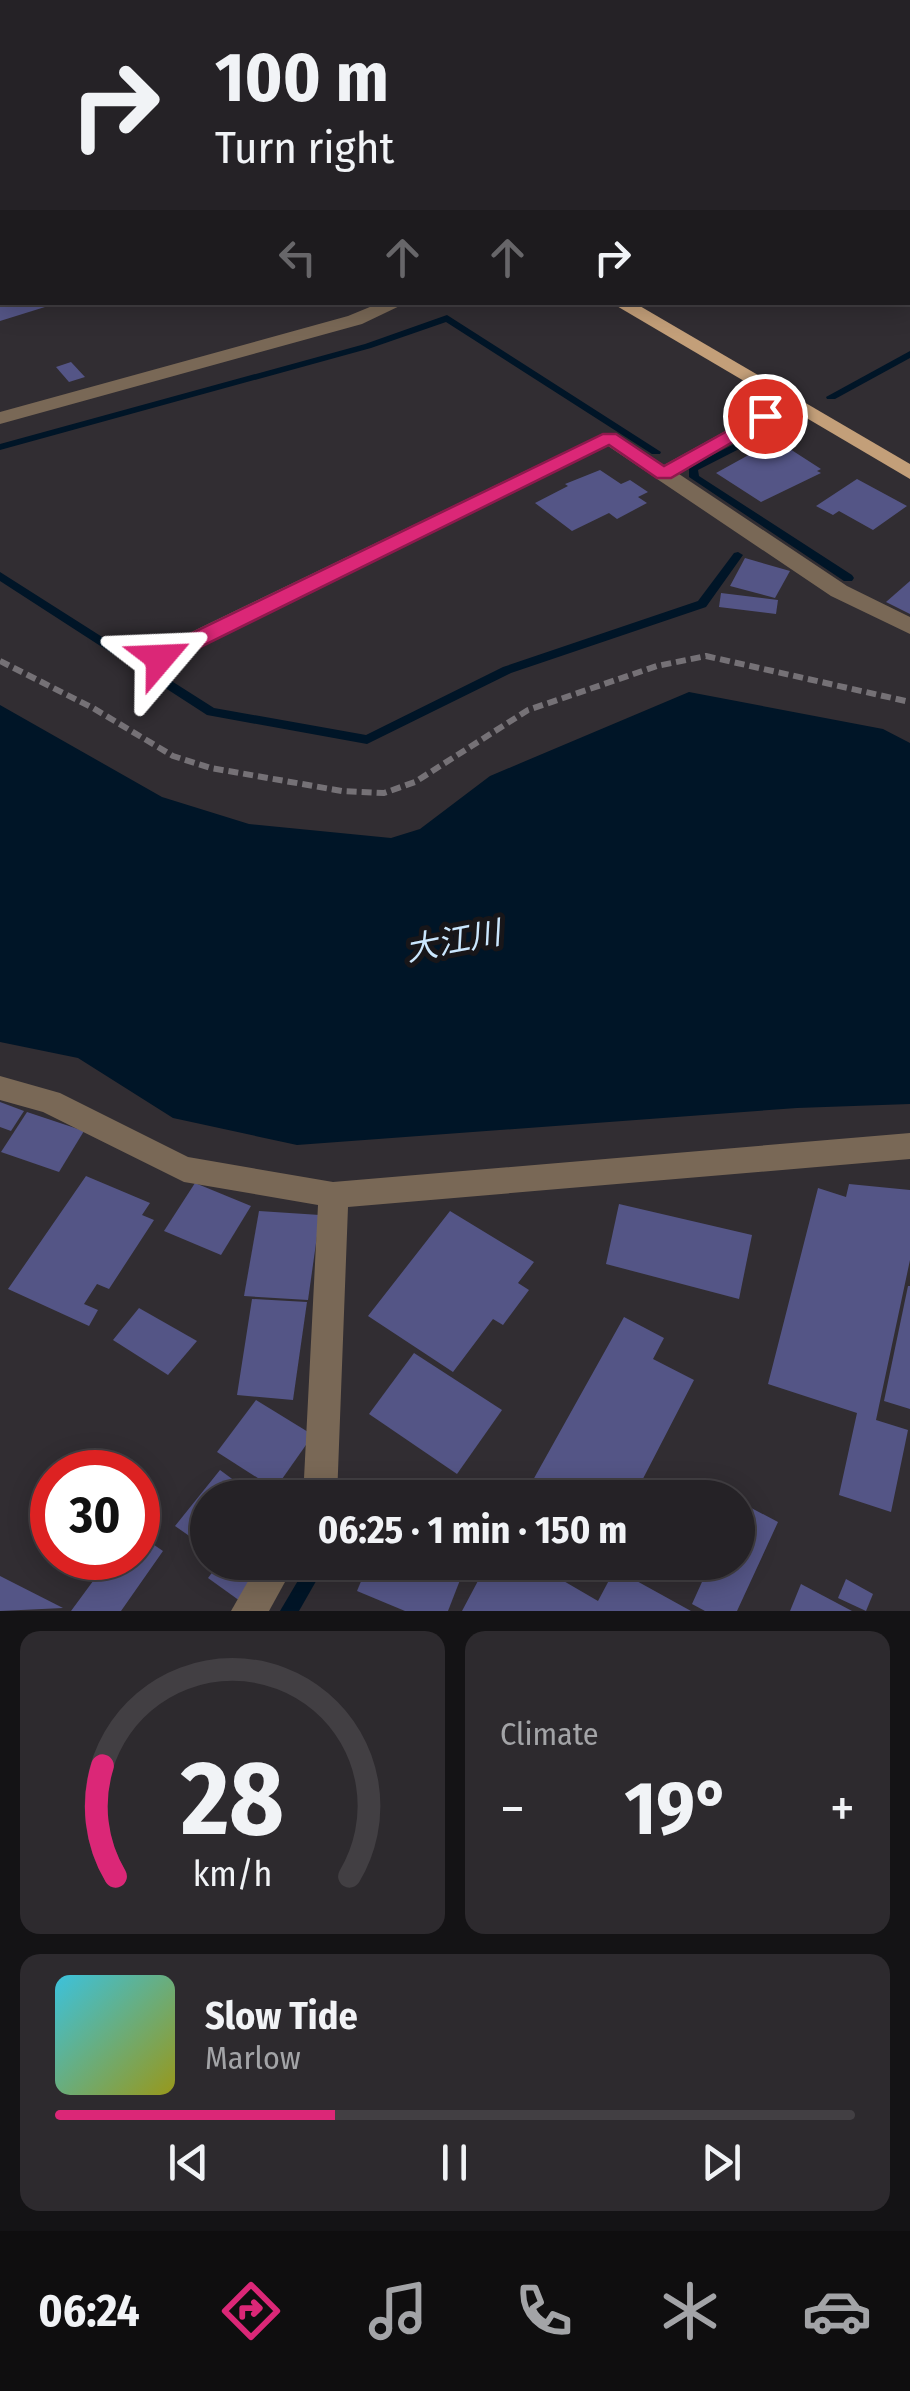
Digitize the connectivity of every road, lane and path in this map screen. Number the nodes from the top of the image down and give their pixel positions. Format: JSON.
{"nodes":[{"id":1,"x":392,"y":305,"type":"edge"},
{"id":2,"x":624,"y":305,"type":"edge"},
{"id":3,"x":786,"y":403,"type":"junction"},
{"id":4,"x":0,"y":418,"type":"edge"},
{"id":5,"x":910,"y":472,"type":"edge"},
{"id":6,"x":664,"y":474,"type":"junction"},
{"id":7,"x":910,"y":626,"type":"edge"},
{"id":8,"x":160,"y":658,"type":"dead end"},
{"id":9,"x":0,"y":660,"type":"edge"},
{"id":10,"x":910,"y":702,"type":"edge"},
{"id":11,"x":0,"y":1088,"type":"edge"},
{"id":12,"x":910,"y":1146,"type":"edge"},
{"id":13,"x":333,"y":1195,"type":"junction"},
{"id":14,"x":321,"y":1480,"type":"edge"},
{"id":15,"x":269,"y":1580,"type":"edge"},
{"id":16,"x":250,"y":1611,"type":"edge"}],
"edges":[{"from":1,"to":4,"type":"street"},
{"from":2,"to":3,"type":"main road"},
{"from":3,"to":5,"type":"main road"},
{"from":3,"to":6,"type":"street"},
{"from":6,"to":7,"type":"street"},
{"from":6,"to":8,"type":"street"},
{"from":9,"to":10,"type":"path"},
{"from":11,"to":13,"type":"street"},
{"from":12,"to":13,"type":"street"},
{"from":13,"to":14,"type":"street"},
{"from":15,"to":16,"type":"street"}]}
